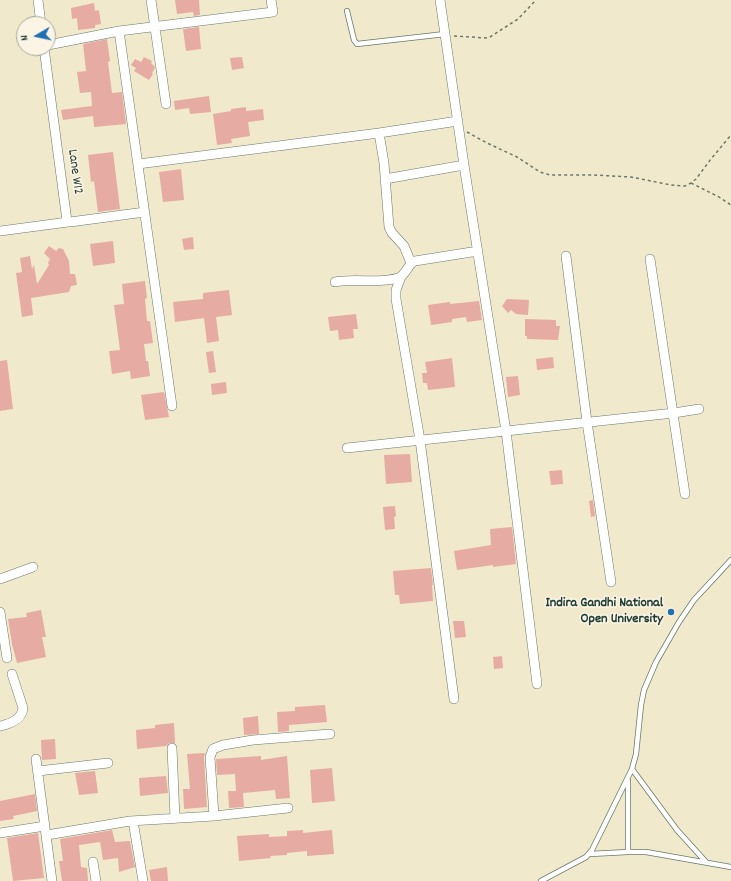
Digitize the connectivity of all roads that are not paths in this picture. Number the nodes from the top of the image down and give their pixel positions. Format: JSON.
{"nodes":[{"id":1,"x":38,"y":0,"type":"edge"},
{"id":2,"x":151,"y":0,"type":"edge"},
{"id":3,"x":270,"y":0,"type":"edge"},
{"id":4,"x":440,"y":0,"type":"edge"},
{"id":5,"x":347,"y":11,"type":"dead end"},
{"id":6,"x":40,"y":16,"type":"edge"},
{"id":7,"x":154,"y":27,"type":"junction"},
{"id":8,"x":119,"y":31,"type":"junction"},
{"id":9,"x":445,"y":34,"type":"junction"},
{"id":10,"x":56,"y":43,"type":"edge"},
{"id":11,"x":45,"y":56,"type":"edge"},
{"id":12,"x":166,"y":104,"type":"dead end"},
{"id":13,"x":458,"y":124,"type":"junction"},
{"id":14,"x":379,"y":133,"type":"junction"},
{"id":15,"x":138,"y":164,"type":"junction"},
{"id":16,"x":464,"y":165,"type":"junction"},
{"id":17,"x":384,"y":179,"type":"junction"},
{"id":18,"x":145,"y":212,"type":"junction"},
{"id":19,"x":68,"y":222,"type":"junction"},
{"id":20,"x":0,"y":231,"type":"edge"},
{"id":21,"x":478,"y":251,"type":"junction"},
{"id":22,"x":566,"y":256,"type":"dead end"},
{"id":23,"x":650,"y":259,"type":"dead end"},
{"id":24,"x":411,"y":263,"type":"junction"},
{"id":25,"x":401,"y":277,"type":"junction"},
{"id":26,"x":335,"y":282,"type":"dead end"},
{"id":27,"x":172,"y":406,"type":"dead end"},
{"id":28,"x":699,"y":409,"type":"dead end"},
{"id":29,"x":674,"y":413,"type":"junction"},
{"id":30,"x":587,"y":422,"type":"junction"},
{"id":31,"x":506,"y":431,"type":"junction"},
{"id":32,"x":420,"y":440,"type":"junction"},
{"id":33,"x":347,"y":448,"type":"dead end"},
{"id":34,"x":686,"y":494,"type":"dead end"},
{"id":35,"x":731,"y":560,"type":"edge"},
{"id":36,"x":33,"y":567,"type":"dead end"},
{"id":37,"x":0,"y":579,"type":"edge"},
{"id":38,"x":611,"y":582,"type":"dead end"},
{"id":39,"x":0,"y":612,"type":"edge"},
{"id":40,"x":7,"y":658,"type":"dead end"},
{"id":41,"x":12,"y":674,"type":"dead end"},
{"id":42,"x":537,"y":684,"type":"dead end"},
{"id":43,"x":454,"y":699,"type":"dead end"},
{"id":44,"x":0,"y":726,"type":"edge"},
{"id":45,"x":330,"y":734,"type":"dead end"},
{"id":46,"x":172,"y":748,"type":"dead end"},
{"id":47,"x":36,"y":758,"type":"dead end"},
{"id":48,"x":108,"y":763,"type":"dead end"},
{"id":49,"x":632,"y":769,"type":"junction"},
{"id":50,"x":38,"y":771,"type":"junction"},
{"id":51,"x":628,"y":780,"type":"junction"},
{"id":52,"x":288,"y":808,"type":"dead end"},
{"id":53,"x":214,"y":816,"type":"junction"},
{"id":54,"x":175,"y":818,"type":"junction"},
{"id":55,"x":133,"y":821,"type":"junction"},
{"id":56,"x":45,"y":826,"type":"junction"},
{"id":57,"x":0,"y":834,"type":"edge"},
{"id":58,"x":47,"y":835,"type":"junction"},
{"id":59,"x":628,"y":852,"type":"junction"},
{"id":60,"x":590,"y":854,"type":"junction"},
{"id":61,"x":93,"y":862,"type":"dead end"},
{"id":62,"x":706,"y":862,"type":"junction"},
{"id":63,"x":731,"y":868,"type":"edge"},
{"id":64,"x":52,"y":881,"type":"edge"},
{"id":65,"x":96,"y":881,"type":"edge"},
{"id":66,"x":143,"y":881,"type":"edge"},
{"id":67,"x":541,"y":881,"type":"edge"}],
"edges":[{"from":1,"to":6,"type":"street"},
{"from":2,"to":7,"type":"street"},
{"from":3,"to":7,"type":"street"},
{"from":4,"to":9,"type":"street"},
{"from":5,"to":9,"type":"lane"},
{"from":7,"to":8,"type":"street"},
{"from":7,"to":12,"type":"street"},
{"from":8,"to":10,"type":"street"},
{"from":8,"to":15,"type":"street"},
{"from":9,"to":13,"type":"street"},
{"from":11,"to":19,"type":"street","name":"Lane W12"},
{"from":13,"to":14,"type":"street"},
{"from":13,"to":16,"type":"street"},
{"from":14,"to":15,"type":"street"},
{"from":14,"to":17,"type":"street"},
{"from":15,"to":18,"type":"street"},
{"from":16,"to":17,"type":"street"},
{"from":16,"to":21,"type":"street"},
{"from":17,"to":24,"type":"street"},
{"from":18,"to":19,"type":"street"},
{"from":18,"to":27,"type":"street"},
{"from":19,"to":20,"type":"street"},
{"from":21,"to":24,"type":"street"},
{"from":21,"to":31,"type":"street"},
{"from":22,"to":30,"type":"street"},
{"from":23,"to":29,"type":"street"},
{"from":24,"to":25,"type":"street"},
{"from":25,"to":26,"type":"street"},
{"from":25,"to":32,"type":"street"},
{"from":28,"to":29,"type":"street"},
{"from":29,"to":30,"type":"street"},
{"from":29,"to":34,"type":"street"},
{"from":30,"to":31,"type":"street"},
{"from":30,"to":38,"type":"street"},
{"from":31,"to":32,"type":"street"},
{"from":31,"to":42,"type":"street"},
{"from":32,"to":33,"type":"street"},
{"from":32,"to":43,"type":"street"},
{"from":35,"to":49,"type":"lane"},
{"from":36,"to":37,"type":"street"},
{"from":39,"to":40,"type":"street"},
{"from":41,"to":44,"type":"street"},
{"from":45,"to":53,"type":"street"},
{"from":46,"to":54,"type":"street"},
{"from":47,"to":50,"type":"street"},
{"from":48,"to":50,"type":"street"},
{"from":49,"to":51,"type":"lane"},
{"from":49,"to":62,"type":"lane"},
{"from":50,"to":56,"type":"street"},
{"from":51,"to":59,"type":"lane"},
{"from":51,"to":60,"type":"lane"},
{"from":52,"to":53,"type":"street"},
{"from":53,"to":54,"type":"street"},
{"from":54,"to":55,"type":"street"},
{"from":55,"to":58,"type":"street"},
{"from":55,"to":66,"type":"street"},
{"from":56,"to":57,"type":"street"},
{"from":56,"to":58,"type":"street"},
{"from":58,"to":64,"type":"street"},
{"from":59,"to":60,"type":"lane"},
{"from":59,"to":62,"type":"lane"},
{"from":60,"to":67,"type":"lane"},
{"from":61,"to":65,"type":"street"},
{"from":62,"to":63,"type":"lane"}]}
